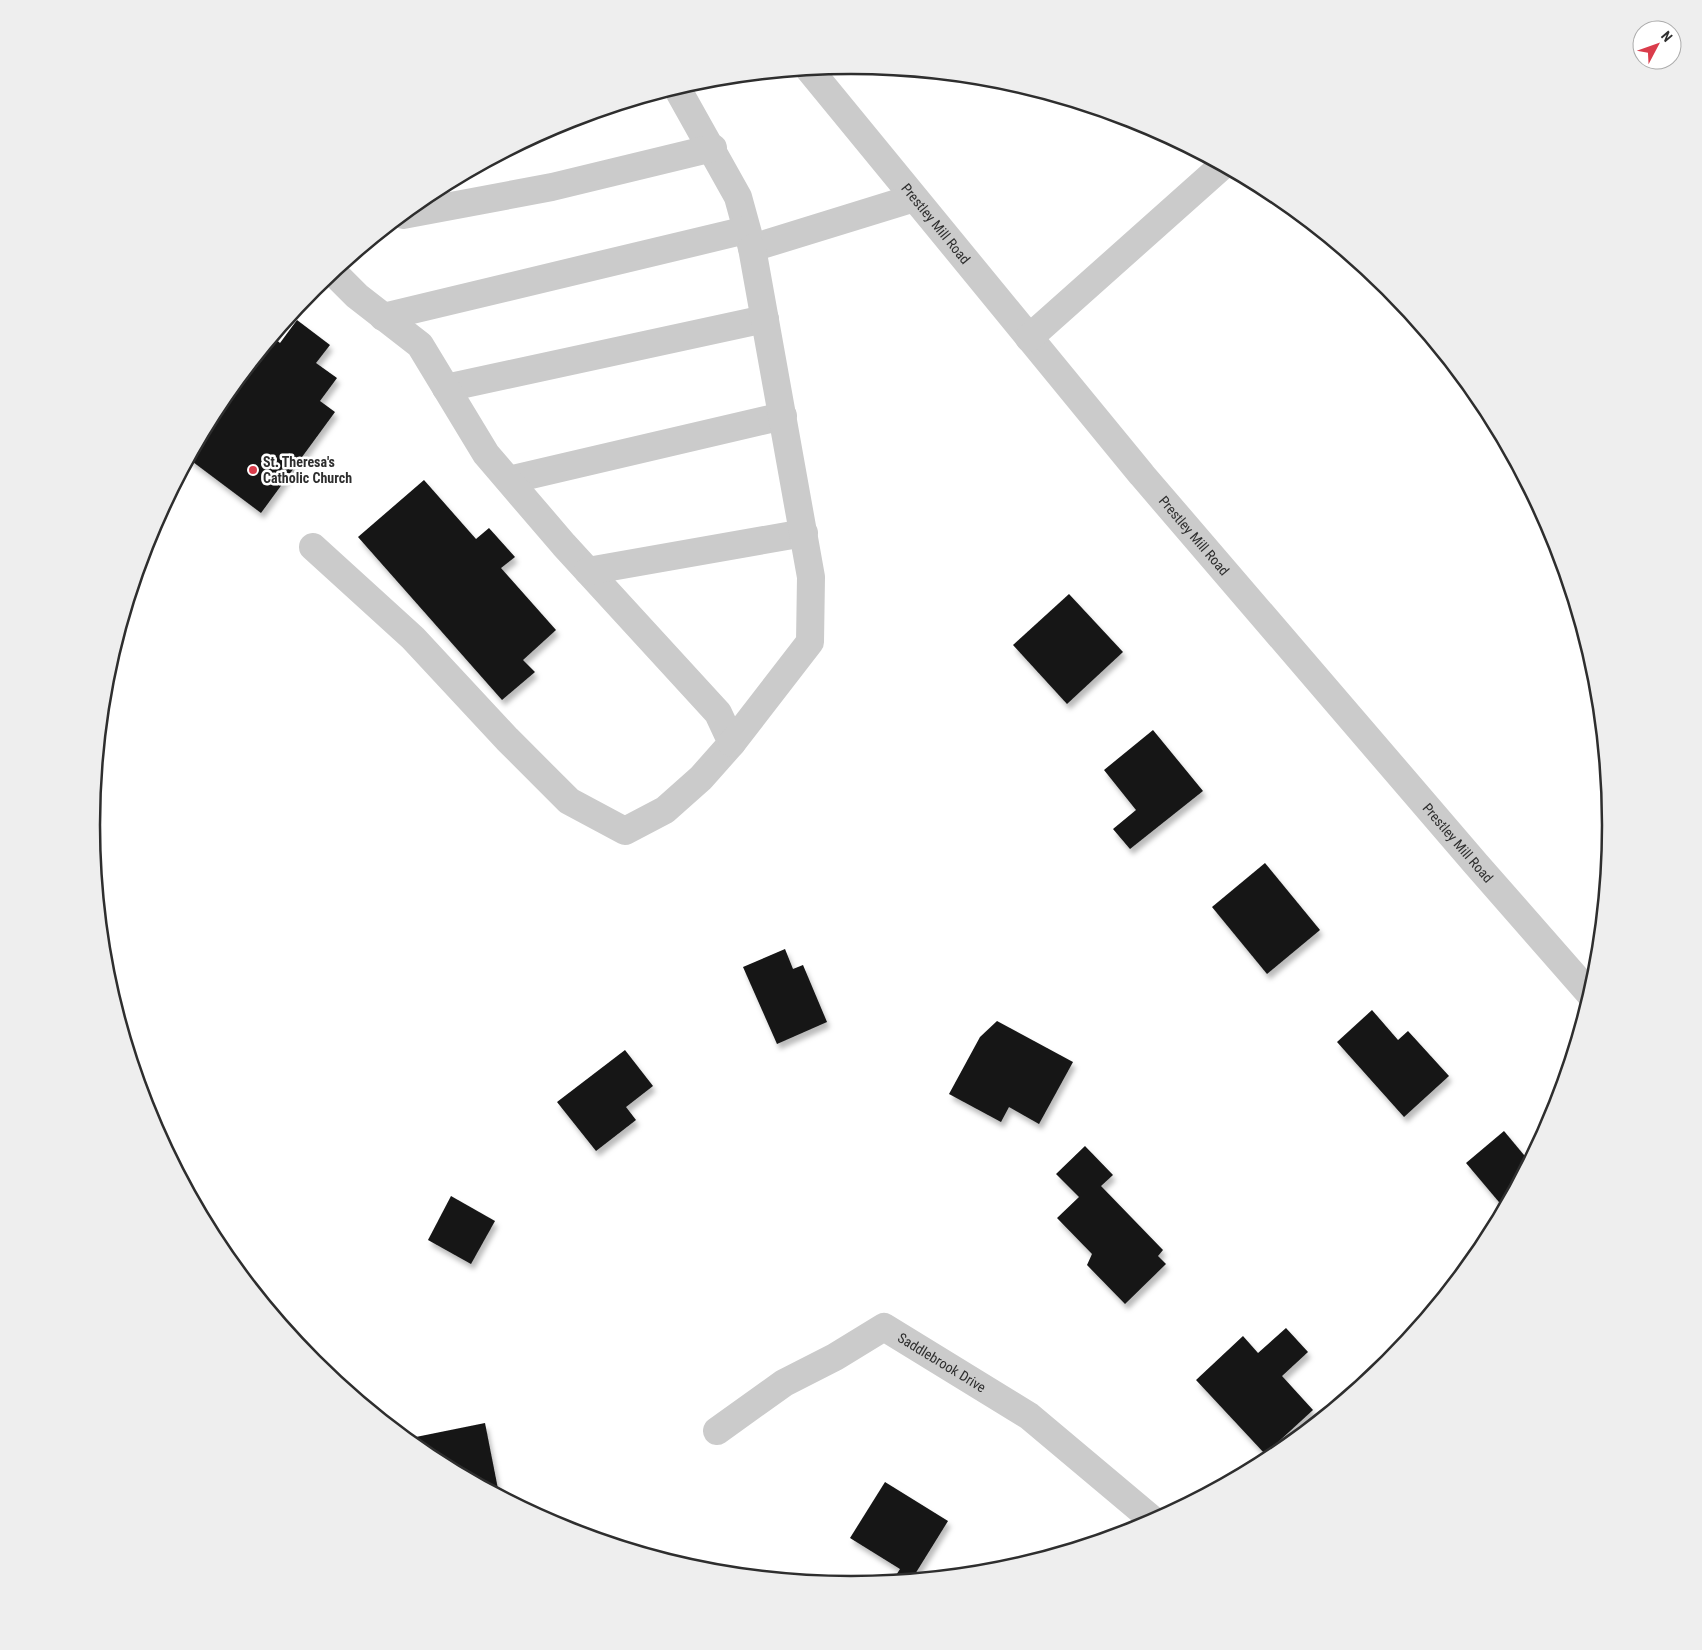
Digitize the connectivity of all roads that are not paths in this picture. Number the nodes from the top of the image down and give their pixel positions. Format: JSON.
{"nodes":[{"id":1,"x":814,"y":75,"type":"edge"},
{"id":2,"x":680,"y":94,"type":"edge"},
{"id":3,"x":713,"y":148,"type":"junction"},
{"id":4,"x":1218,"y":169,"type":"edge"},
{"id":5,"x":914,"y":198,"type":"junction"},
{"id":6,"x":417,"y":212,"type":"edge"},
{"id":7,"x":749,"y":239,"type":"junction"},
{"id":8,"x":338,"y":277,"type":"edge"},
{"id":9,"x":383,"y":317,"type":"junction"},
{"id":10,"x":765,"y":319,"type":"junction"},
{"id":11,"x":1029,"y":338,"type":"junction"},
{"id":12,"x":446,"y":388,"type":"junction"},
{"id":13,"x":782,"y":416,"type":"junction"},
{"id":14,"x":509,"y":480,"type":"junction"},
{"id":15,"x":804,"y":533,"type":"junction"},
{"id":16,"x":313,"y":547,"type":"dead end"},
{"id":17,"x":588,"y":571,"type":"junction"},
{"id":18,"x":732,"y":743,"type":"junction"},
{"id":19,"x":1584,"y":988,"type":"edge"},
{"id":20,"x":717,"y":1430,"type":"dead end"},
{"id":21,"x":1147,"y":1515,"type":"edge"}],
"edges":[{"from":1,"to":5,"type":"street","name":"Prestley Mill Road"},
{"from":2,"to":3,"type":"street"},
{"from":3,"to":6,"type":"street"},
{"from":3,"to":7,"type":"street"},
{"from":4,"to":11,"type":"street"},
{"from":5,"to":7,"type":"street"},
{"from":5,"to":11,"type":"street","name":"Prestley Mill Road"},
{"from":7,"to":9,"type":"street"},
{"from":7,"to":10,"type":"street"},
{"from":8,"to":9,"type":"street"},
{"from":9,"to":12,"type":"street"},
{"from":10,"to":12,"type":"street"},
{"from":10,"to":13,"type":"street"},
{"from":11,"to":19,"type":"street","name":"Prestley Mill Road"},
{"from":12,"to":14,"type":"street"},
{"from":13,"to":14,"type":"street"},
{"from":13,"to":15,"type":"street"},
{"from":14,"to":17,"type":"street"},
{"from":15,"to":17,"type":"street"},
{"from":15,"to":18,"type":"street"},
{"from":16,"to":18,"type":"street"},
{"from":17,"to":18,"type":"street"},
{"from":20,"to":21,"type":"street","name":"Saddlebrook Drive"}]}
